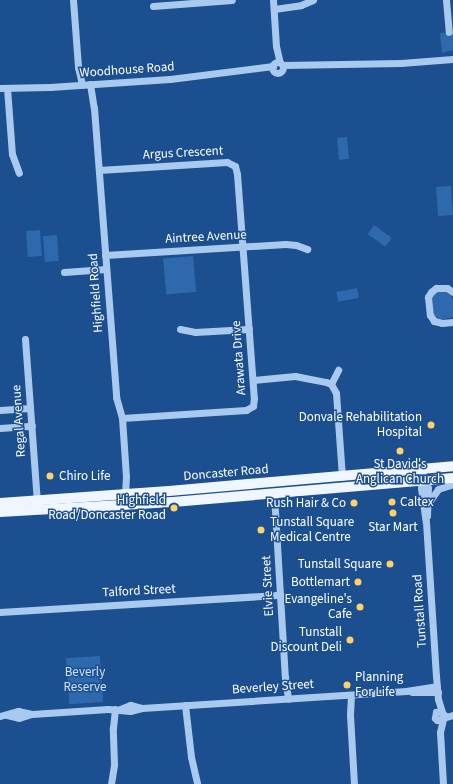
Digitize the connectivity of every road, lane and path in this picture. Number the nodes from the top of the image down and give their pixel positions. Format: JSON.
{"nodes":[{"id":1,"x":73,"y":0,"type":"edge"},
{"id":2,"x":232,"y":0,"type":"edge"},
{"id":3,"x":314,"y":0,"type":"edge"},
{"id":4,"x":446,"y":0,"type":"edge"},
{"id":5,"x":273,"y":5,"type":"edge"},
{"id":6,"x":153,"y":6,"type":"dead end"},
{"id":7,"x":449,"y":32,"type":"dead end"},
{"id":8,"x":453,"y":59,"type":"edge"},
{"id":9,"x":278,"y":67,"type":"junction"},
{"id":10,"x":92,"y":84,"type":"junction"},
{"id":11,"x":79,"y":85,"type":"junction"},
{"id":12,"x":3,"y":88,"type":"edge"},
{"id":13,"x":99,"y":170,"type":"junction"},
{"id":14,"x":19,"y":173,"type":"dead end"},
{"id":15,"x":243,"y":247,"type":"junction"},
{"id":16,"x":307,"y":250,"type":"dead end"},
{"id":17,"x":105,"y":255,"type":"junction"},
{"id":18,"x":106,"y":270,"type":"junction"},
{"id":19,"x":64,"y":272,"type":"dead end"},
{"id":20,"x":453,"y":292,"type":"edge"},
{"id":21,"x":453,"y":322,"type":"edge"},
{"id":22,"x":180,"y":329,"type":"dead end"},
{"id":23,"x":249,"y":329,"type":"junction"},
{"id":24,"x":25,"y":339,"type":"dead end"},
{"id":25,"x":338,"y":370,"type":"dead end"},
{"id":26,"x":253,"y":380,"type":"junction"},
{"id":27,"x":331,"y":384,"type":"junction"},
{"id":28,"x":30,"y":408,"type":"junction"},
{"id":29,"x":0,"y":410,"type":"edge"},
{"id":30,"x":122,"y":418,"type":"junction"},
{"id":31,"x":32,"y":426,"type":"junction"},
{"id":32,"x":0,"y":428,"type":"edge"},
{"id":33,"x":453,"y":466,"type":"edge"},
{"id":34,"x":423,"y":469,"type":"junction"},
{"id":35,"x":342,"y":477,"type":"junction"},
{"id":36,"x":453,"y":478,"type":"edge"},
{"id":37,"x":424,"y":480,"type":"junction"},
{"id":38,"x":453,"y":484,"type":"edge"},
{"id":39,"x":128,"y":494,"type":"junction"},
{"id":40,"x":274,"y":494,"type":"junction"},
{"id":41,"x":37,"y":501,"type":"junction"},
{"id":42,"x":429,"y":502,"type":"junction"},
{"id":43,"x":0,"y":503,"type":"edge"},
{"id":44,"x":128,"y":505,"type":"junction"},
{"id":45,"x":0,"y":512,"type":"edge"},
{"id":46,"x":426,"y":522,"type":"junction"},
{"id":47,"x":280,"y":595,"type":"junction"},
{"id":48,"x":0,"y":612,"type":"edge"},
{"id":49,"x":438,"y":692,"type":"junction"},
{"id":50,"x":349,"y":695,"type":"junction"},
{"id":51,"x":286,"y":699,"type":"junction"},
{"id":52,"x":188,"y":705,"type":"junction"},
{"id":53,"x":114,"y":709,"type":"junction"},
{"id":54,"x":453,"y":714,"type":"edge"},
{"id":55,"x":3,"y":715,"type":"edge"},
{"id":56,"x":440,"y":715,"type":"junction"},
{"id":57,"x":112,"y":784,"type":"edge"},
{"id":58,"x":197,"y":784,"type":"edge"},
{"id":59,"x":354,"y":784,"type":"edge"},
{"id":60,"x":443,"y":784,"type":"edge"}],
"edges":[{"from":1,"to":11,"type":"street"},
{"from":2,"to":6,"type":"street"},
{"from":3,"to":5,"type":"street"},
{"from":4,"to":7,"type":"street"},
{"from":5,"to":9,"type":"street"},
{"from":8,"to":9,"type":"street","name":"Woodhouse Road"},
{"from":9,"to":10,"type":"street","name":"Woodhouse Road"},
{"from":10,"to":11,"type":"street","name":"Woodhouse Road"},
{"from":10,"to":13,"type":"street","name":"Highfield Road"},
{"from":11,"to":12,"type":"street","name":"Woodhouse Road"},
{"from":12,"to":14,"type":"street"},
{"from":13,"to":15,"type":"street","name":"Argus Crescent"},
{"from":13,"to":17,"type":"street","name":"Highfield Road"},
{"from":15,"to":16,"type":"street","name":"Aintree Avenue"},
{"from":15,"to":17,"type":"street","name":"Aintree Avenue"},
{"from":15,"to":23,"type":"street","name":"Arawata Drive"},
{"from":17,"to":18,"type":"street","name":"Highfield Road"},
{"from":18,"to":19,"type":"street"},
{"from":18,"to":30,"type":"street","name":"Highfield Road"},
{"from":20,"to":21,"type":"street"},
{"from":22,"to":23,"type":"street"},
{"from":23,"to":26,"type":"street","name":"Arawata Drive"},
{"from":24,"to":28,"type":"street","name":"Regal Avenue"},
{"from":25,"to":27,"type":"street"},
{"from":26,"to":27,"type":"street"},
{"from":26,"to":30,"type":"street","name":"Arawata Drive"},
{"from":27,"to":35,"type":"street"},
{"from":28,"to":29,"type":"street"},
{"from":28,"to":31,"type":"street","name":"Regal Avenue"},
{"from":30,"to":39,"type":"street","name":"Highfield Road"},
{"from":31,"to":32,"type":"street"},
{"from":31,"to":41,"type":"street","name":"Regal Avenue"},
{"from":33,"to":34,"type":"main road","name":"Doncaster Road"},
{"from":34,"to":35,"type":"main road","name":"Doncaster Road"},
{"from":34,"to":37,"type":"street","name":"Tunstall Road"},
{"from":35,"to":39,"type":"main road","name":"Doncaster Road"},
{"from":36,"to":37,"type":"main road","name":"Doncaster Road"},
{"from":37,"to":40,"type":"main road","name":"Doncaster Road"},
{"from":37,"to":42,"type":"street","name":"Tunstall Road"},
{"from":37,"to":46,"type":"street","name":"Tunstall Road"},
{"from":38,"to":42,"type":"street"},
{"from":39,"to":41,"type":"main road","name":"Doncaster Road"},
{"from":39,"to":44,"type":"main road"},
{"from":40,"to":44,"type":"main road","name":"Doncaster Road"},
{"from":40,"to":47,"type":"street","name":"Elvie Street"},
{"from":41,"to":43,"type":"main road","name":"Doncaster Road"},
{"from":42,"to":46,"type":"street","name":"Tunstall Road"},
{"from":44,"to":45,"type":"main road","name":"Doncaster Road"},
{"from":46,"to":49,"type":"street","name":"Tunstall Road"},
{"from":47,"to":48,"type":"street","name":"Talford Street"},
{"from":47,"to":51,"type":"street","name":"Elvie Street"},
{"from":49,"to":50,"type":"street","name":"Beverley Street"},
{"from":49,"to":56,"type":"street","name":"Tunstall Road"},
{"from":50,"to":51,"type":"street","name":"Beverley Street"},
{"from":50,"to":59,"type":"street"},
{"from":51,"to":52,"type":"street","name":"Beverley Street"},
{"from":52,"to":53,"type":"street","name":"Beverley Street"},
{"from":52,"to":58,"type":"street"},
{"from":53,"to":55,"type":"street","name":"Beverley Street"},
{"from":53,"to":57,"type":"street"},
{"from":54,"to":56,"type":"street"},
{"from":56,"to":60,"type":"street","name":"Tunstall Road"}]}
